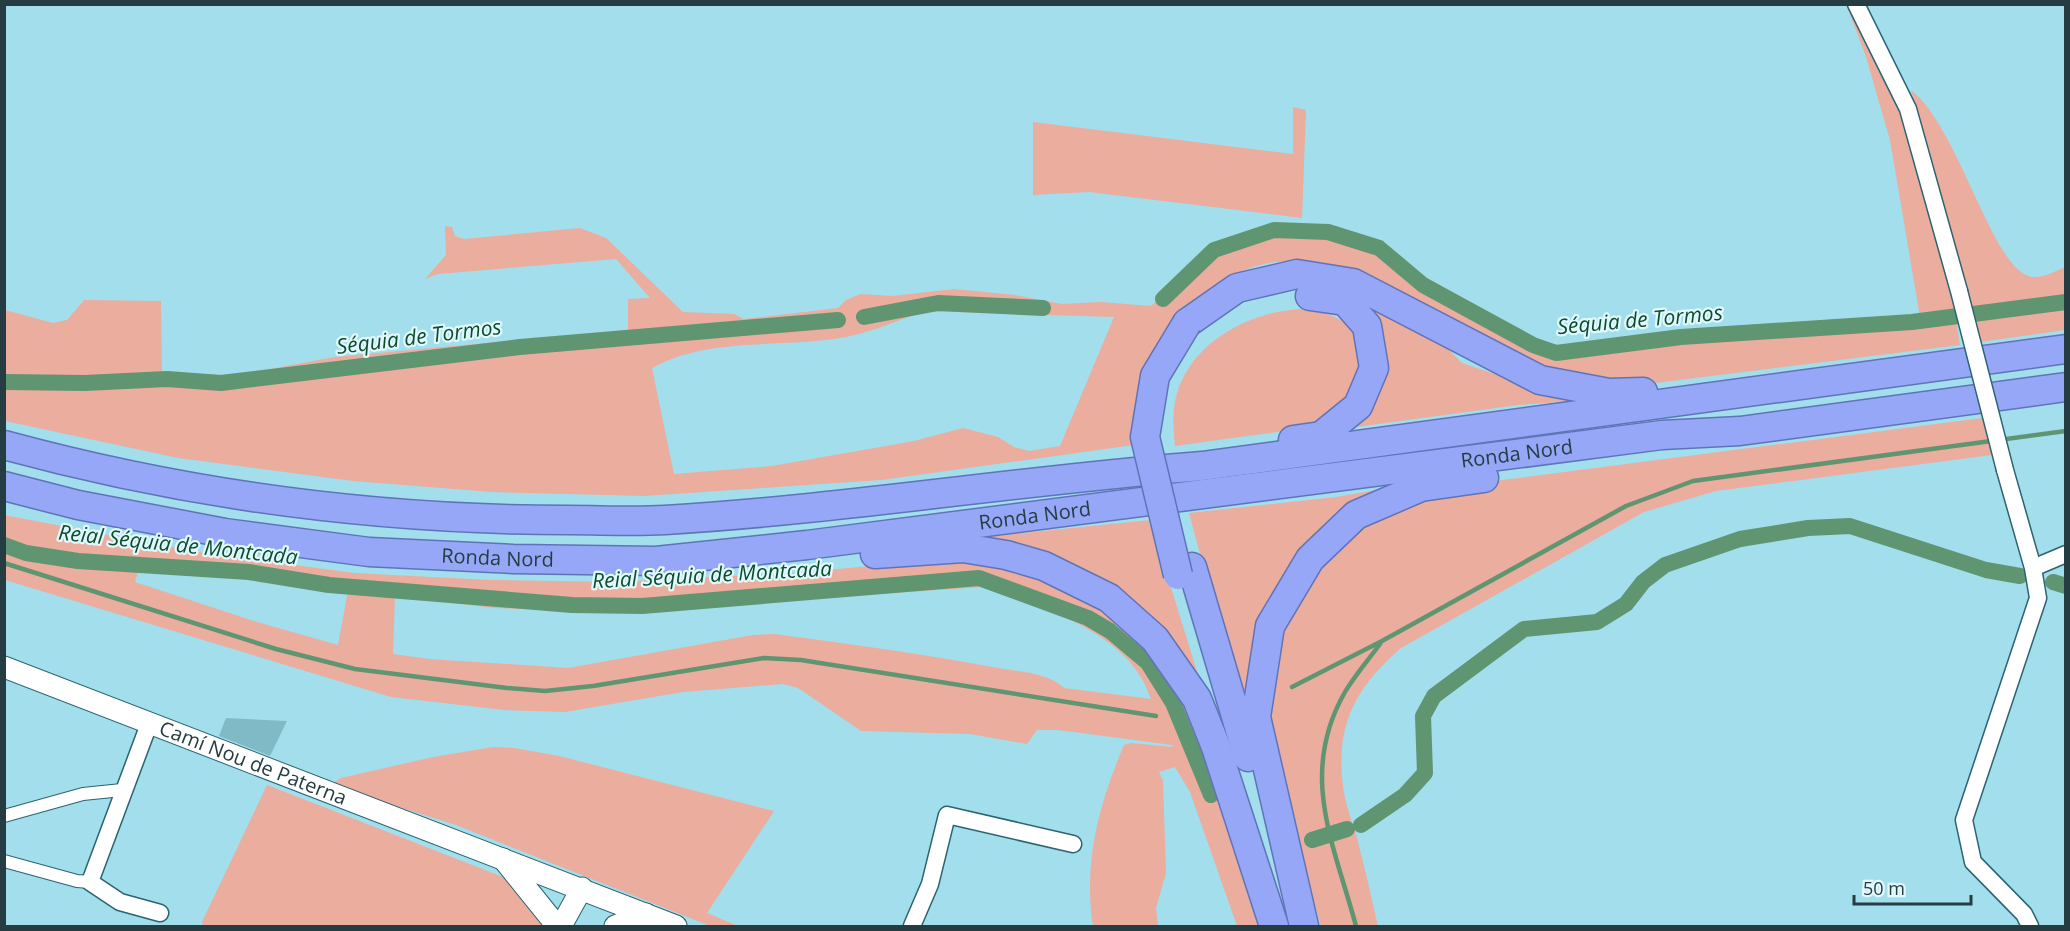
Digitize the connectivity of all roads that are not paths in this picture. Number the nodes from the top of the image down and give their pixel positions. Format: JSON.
{"nodes":[{"id":1,"x":1856,"y":4,"type":"edge"},
{"id":2,"x":1196,"y":328,"type":"junction"},
{"id":3,"x":2066,"y":350,"type":"edge"},
{"id":4,"x":1804,"y":384,"type":"junction"},
{"id":5,"x":2066,"y":387,"type":"edge"},
{"id":6,"x":1740,"y":430,"type":"junction"},
{"id":7,"x":4,"y":446,"type":"edge"},
{"id":8,"x":1114,"y":472,"type":"junction"},
{"id":9,"x":4,"y":486,"type":"edge"},
{"id":10,"x":2066,"y":554,"type":"edge"},
{"id":11,"x":656,"y":561,"type":"junction"},
{"id":12,"x":2033,"y":568,"type":"junction"},
{"id":13,"x":1185,"y":571,"type":"junction"},
{"id":14,"x":4,"y":667,"type":"edge"},
{"id":15,"x":149,"y":724,"type":"junction"},
{"id":16,"x":123,"y":790,"type":"junction"},
{"id":17,"x":4,"y":816,"type":"edge"},
{"id":18,"x":1073,"y":844,"type":"dead end"},
{"id":19,"x":502,"y":858,"type":"junction"},
{"id":20,"x":4,"y":861,"type":"edge"},
{"id":21,"x":90,"y":882,"type":"junction"},
{"id":22,"x":582,"y":888,"type":"junction"},
{"id":23,"x":160,"y":913,"type":"dead end"},
{"id":24,"x":646,"y":914,"type":"junction"},
{"id":25,"x":1303,"y":922,"type":"edge"},
{"id":26,"x":559,"y":927,"type":"edge"},
{"id":27,"x":578,"y":927,"type":"edge"},
{"id":28,"x":615,"y":927,"type":"edge"},
{"id":29,"x":676,"y":927,"type":"edge"},
{"id":30,"x":912,"y":927,"type":"edge"},
{"id":31,"x":1274,"y":927,"type":"edge"},
{"id":32,"x":2030,"y":927,"type":"edge"}],
"edges":[{"from":1,"to":12,"type":"street","bridge":true},
{"from":2,"to":4,"type":"highway"},
{"from":2,"to":8,"type":"highway"},
{"from":2,"to":13,"type":"highway"},
{"from":3,"to":4,"type":"highway","name":"Ronda Nord"},
{"from":4,"to":8,"type":"highway","name":"Ronda Nord"},
{"from":5,"to":6,"type":"highway","name":"Ronda Nord"},
{"from":6,"to":11,"type":"highway","name":"Ronda Nord"},
{"from":6,"to":25,"type":"highway"},
{"from":7,"to":8,"type":"highway","name":"Ronda Nord"},
{"from":9,"to":11,"type":"highway","name":"Ronda Nord"},
{"from":10,"to":12,"type":"street"},
{"from":11,"to":31,"type":"highway"},
{"from":12,"to":32,"type":"street"},
{"from":13,"to":25,"type":"highway"},
{"from":13,"to":31,"type":"highway"},
{"from":14,"to":15,"type":"street","name":"Camí Nou de Paterna"},
{"from":15,"to":16,"type":"street"},
{"from":15,"to":19,"type":"street","name":"Camí Nou de Paterna"},
{"from":16,"to":17,"type":"street"},
{"from":16,"to":21,"type":"street"},
{"from":18,"to":30,"type":"street"},
{"from":19,"to":22,"type":"street","name":"Camí Nou de Paterna"},
{"from":19,"to":26,"type":"street"},
{"from":20,"to":21,"type":"street"},
{"from":21,"to":23,"type":"street"},
{"from":22,"to":24,"type":"street","name":"Camí Nou de Paterna"},
{"from":22,"to":26,"type":"street"},
{"from":22,"to":27,"type":"street"},
{"from":24,"to":28,"type":"street"},
{"from":24,"to":29,"type":"street","name":"Camí Nou de Paterna"}]}
